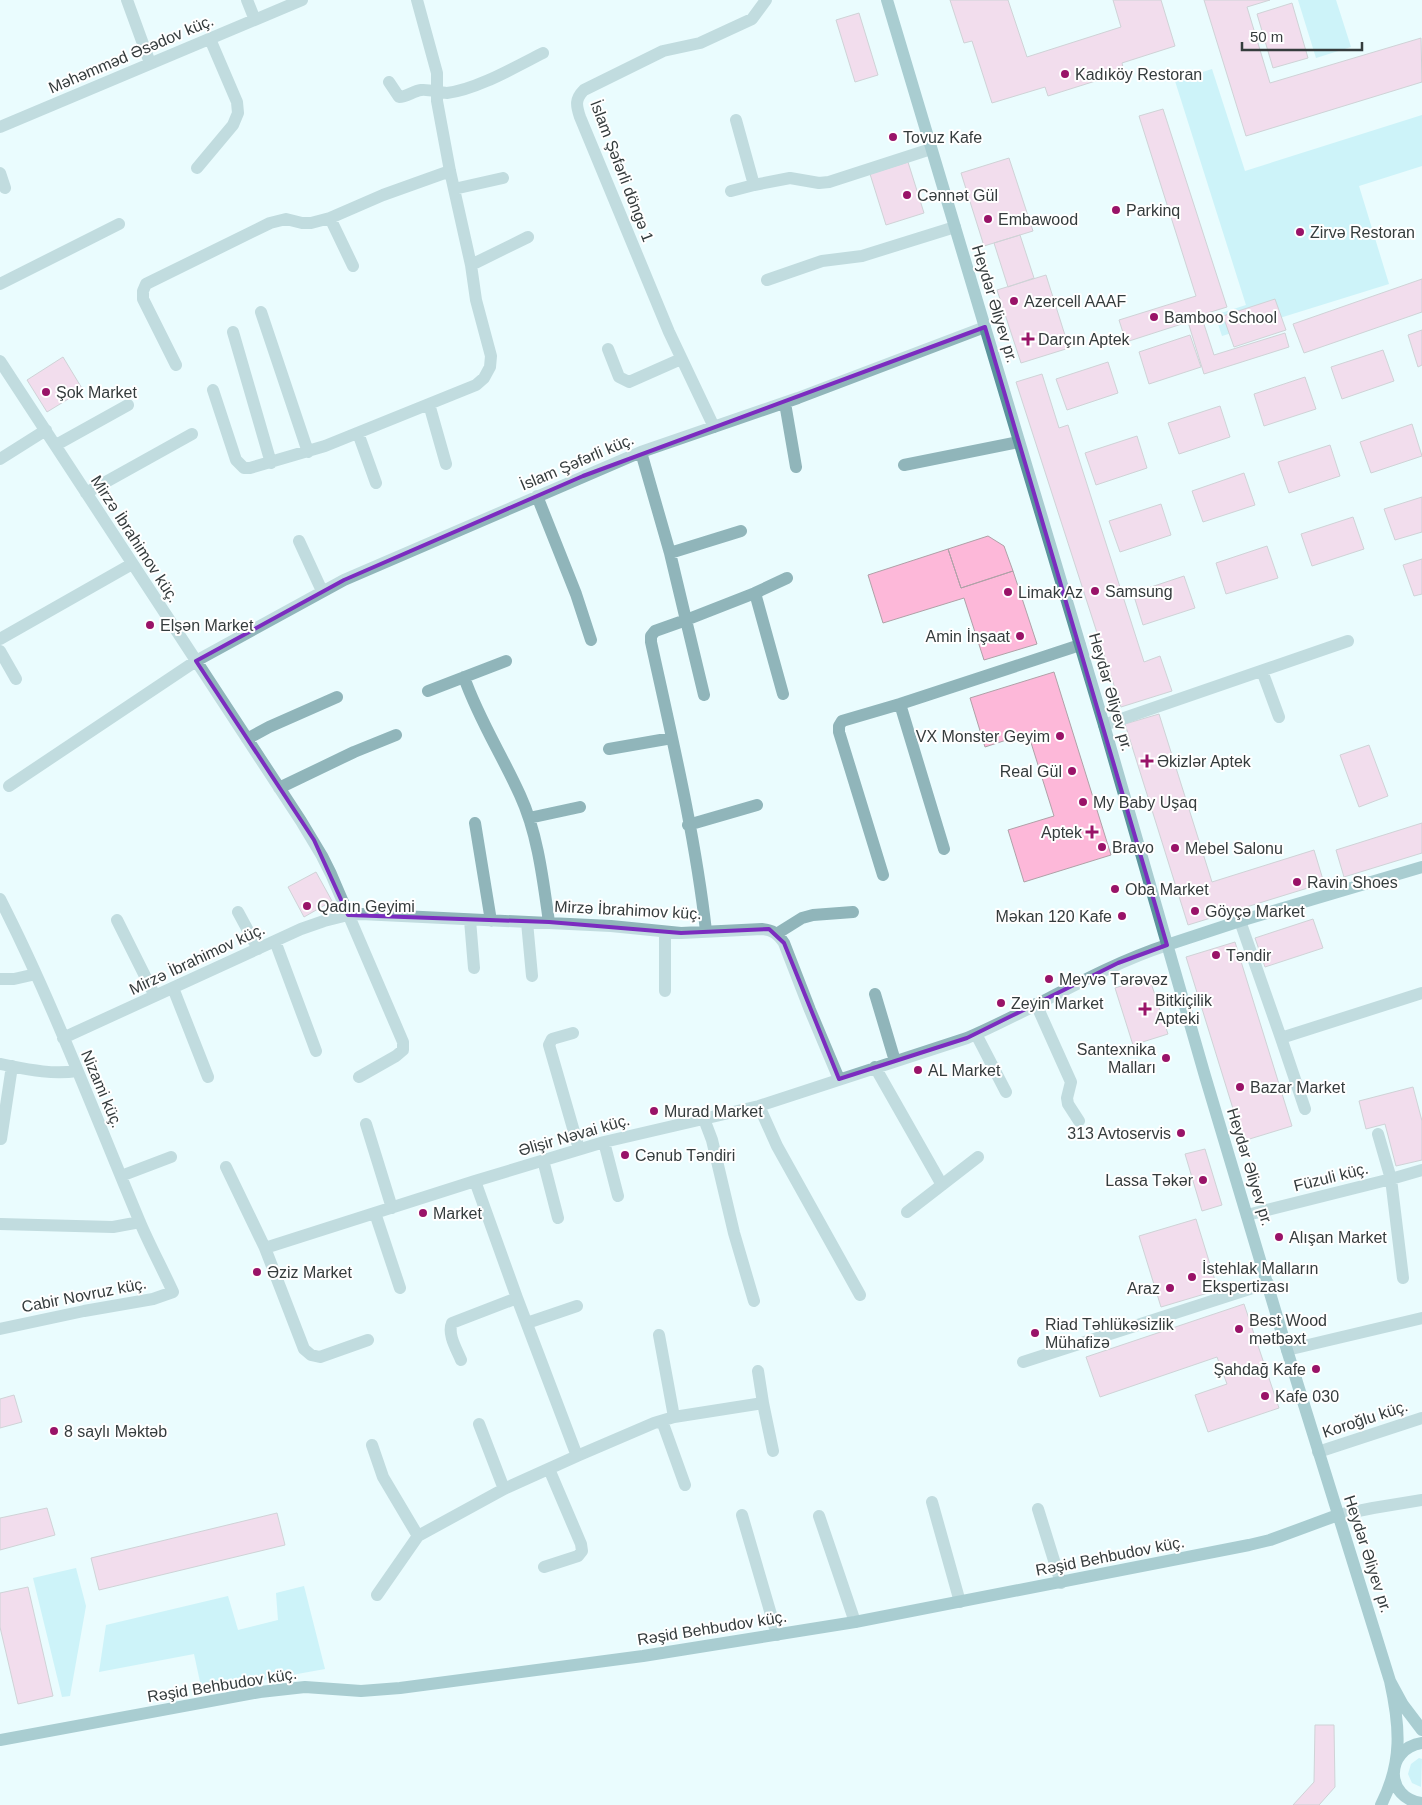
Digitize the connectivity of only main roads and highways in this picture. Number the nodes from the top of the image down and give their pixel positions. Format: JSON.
{"nodes":[{"id":1,"x":887,"y":0,"type":"edge"},
{"id":2,"x":1422,"y":867,"type":"edge"},
{"id":3,"x":1167,"y":945,"type":"junction"},
{"id":4,"x":1338,"y":1516,"type":"junction"},
{"id":5,"x":1390,"y":1681,"type":"junction"},
{"id":6,"x":1422,"y":1730,"type":"edge"},
{"id":7,"x":0,"y":1740,"type":"edge"},
{"id":8,"x":1422,"y":1744,"type":"edge"},
{"id":9,"x":1394,"y":1767,"type":"junction"},
{"id":10,"x":1422,"y":1804,"type":"edge"},
{"id":11,"x":1381,"y":1805,"type":"edge"}],
"edges":[{"from":1,"to":3,"type":"main road","name":"Heydər Əliyev pr."},
{"from":2,"to":3,"type":"main road"},
{"from":3,"to":4,"type":"main road","name":"Heydər Əliyev pr."},
{"from":4,"to":5,"type":"main road","name":"Heydər Əliyev pr."},
{"from":4,"to":7,"type":"main road","name":"Rəşid Behbudov küç."},
{"from":5,"to":6,"type":"main road"},
{"from":5,"to":9,"type":"main road"},
{"from":8,"to":9,"type":"main road"},
{"from":9,"to":10,"type":"main road"},
{"from":9,"to":11,"type":"main road"}]}
